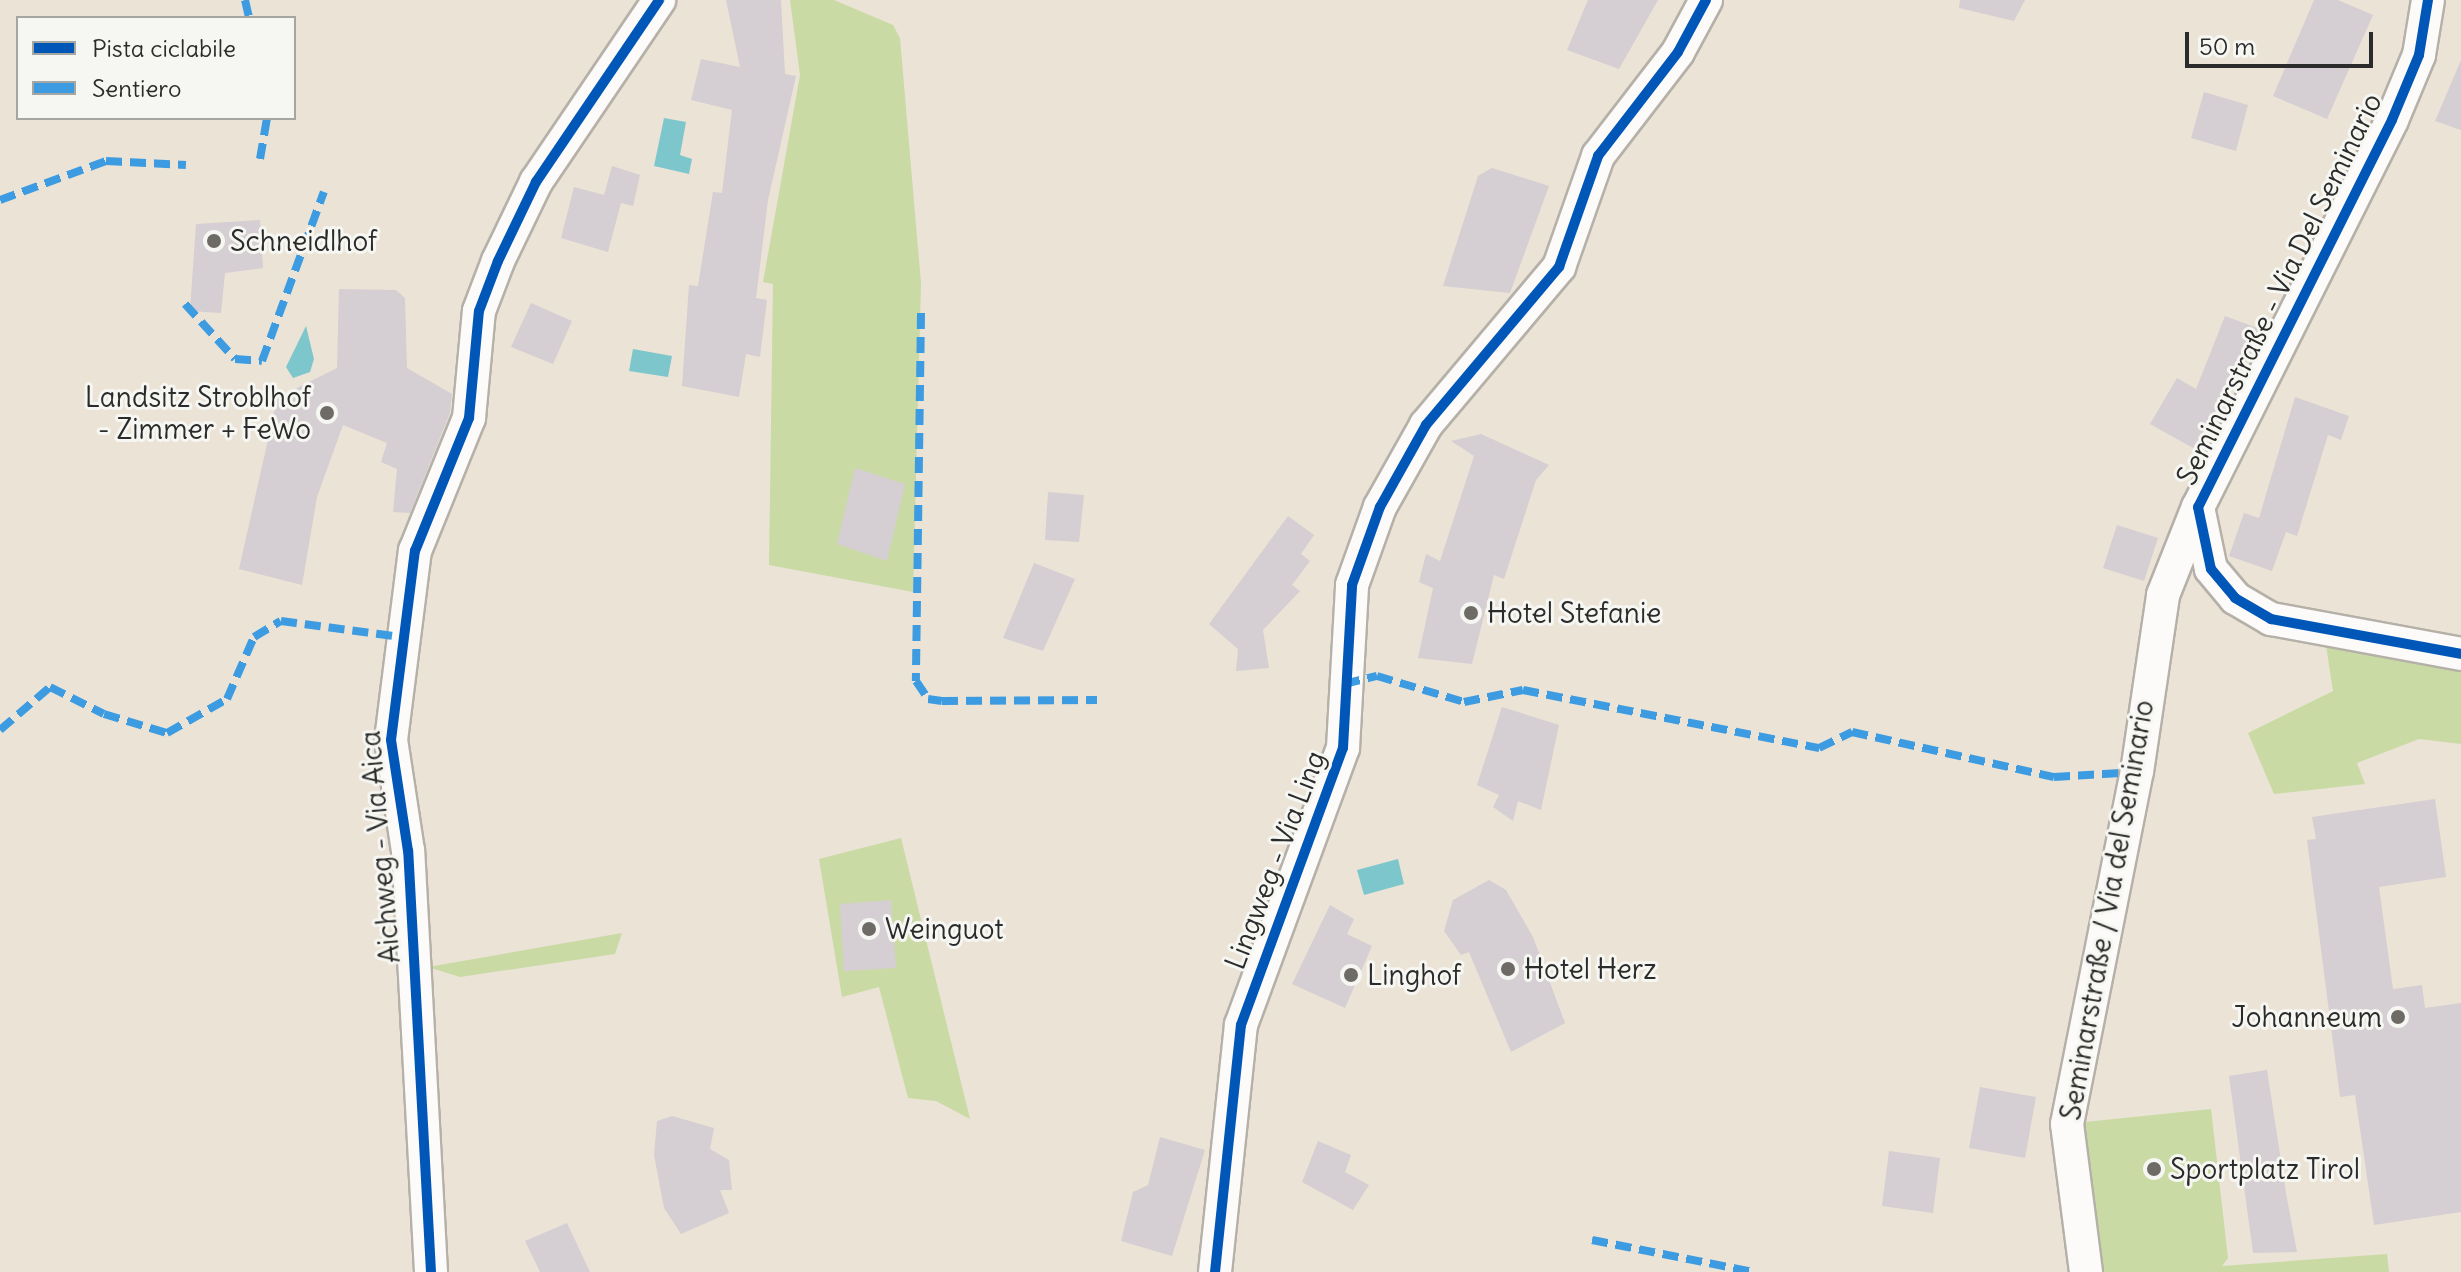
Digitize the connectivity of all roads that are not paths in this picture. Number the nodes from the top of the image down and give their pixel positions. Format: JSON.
{"nodes":[{"id":1,"x":659,"y":0,"type":"edge"},
{"id":2,"x":1706,"y":0,"type":"edge"},
{"id":3,"x":2428,"y":0,"type":"edge"},
{"id":4,"x":2198,"y":507,"type":"junction"},
{"id":5,"x":2461,"y":654,"type":"edge"},
{"id":6,"x":431,"y":1272,"type":"edge"},
{"id":7,"x":1215,"y":1272,"type":"edge"},
{"id":8,"x":2086,"y":1272,"type":"edge"}],
"edges":[{"from":1,"to":6,"type":"street","name":"Aichweg - Via Aica"},
{"from":2,"to":7,"type":"street","name":"Lingweg - Via Ling"},
{"from":3,"to":4,"type":"street","name":"Seminarstraße - Via Del Seminario"},
{"from":4,"to":5,"type":"street","name":"Seminarstraße - Via Del Seminario"},
{"from":4,"to":8,"type":"street","name":"Seminarstraße / Via del Seminario"}]}
